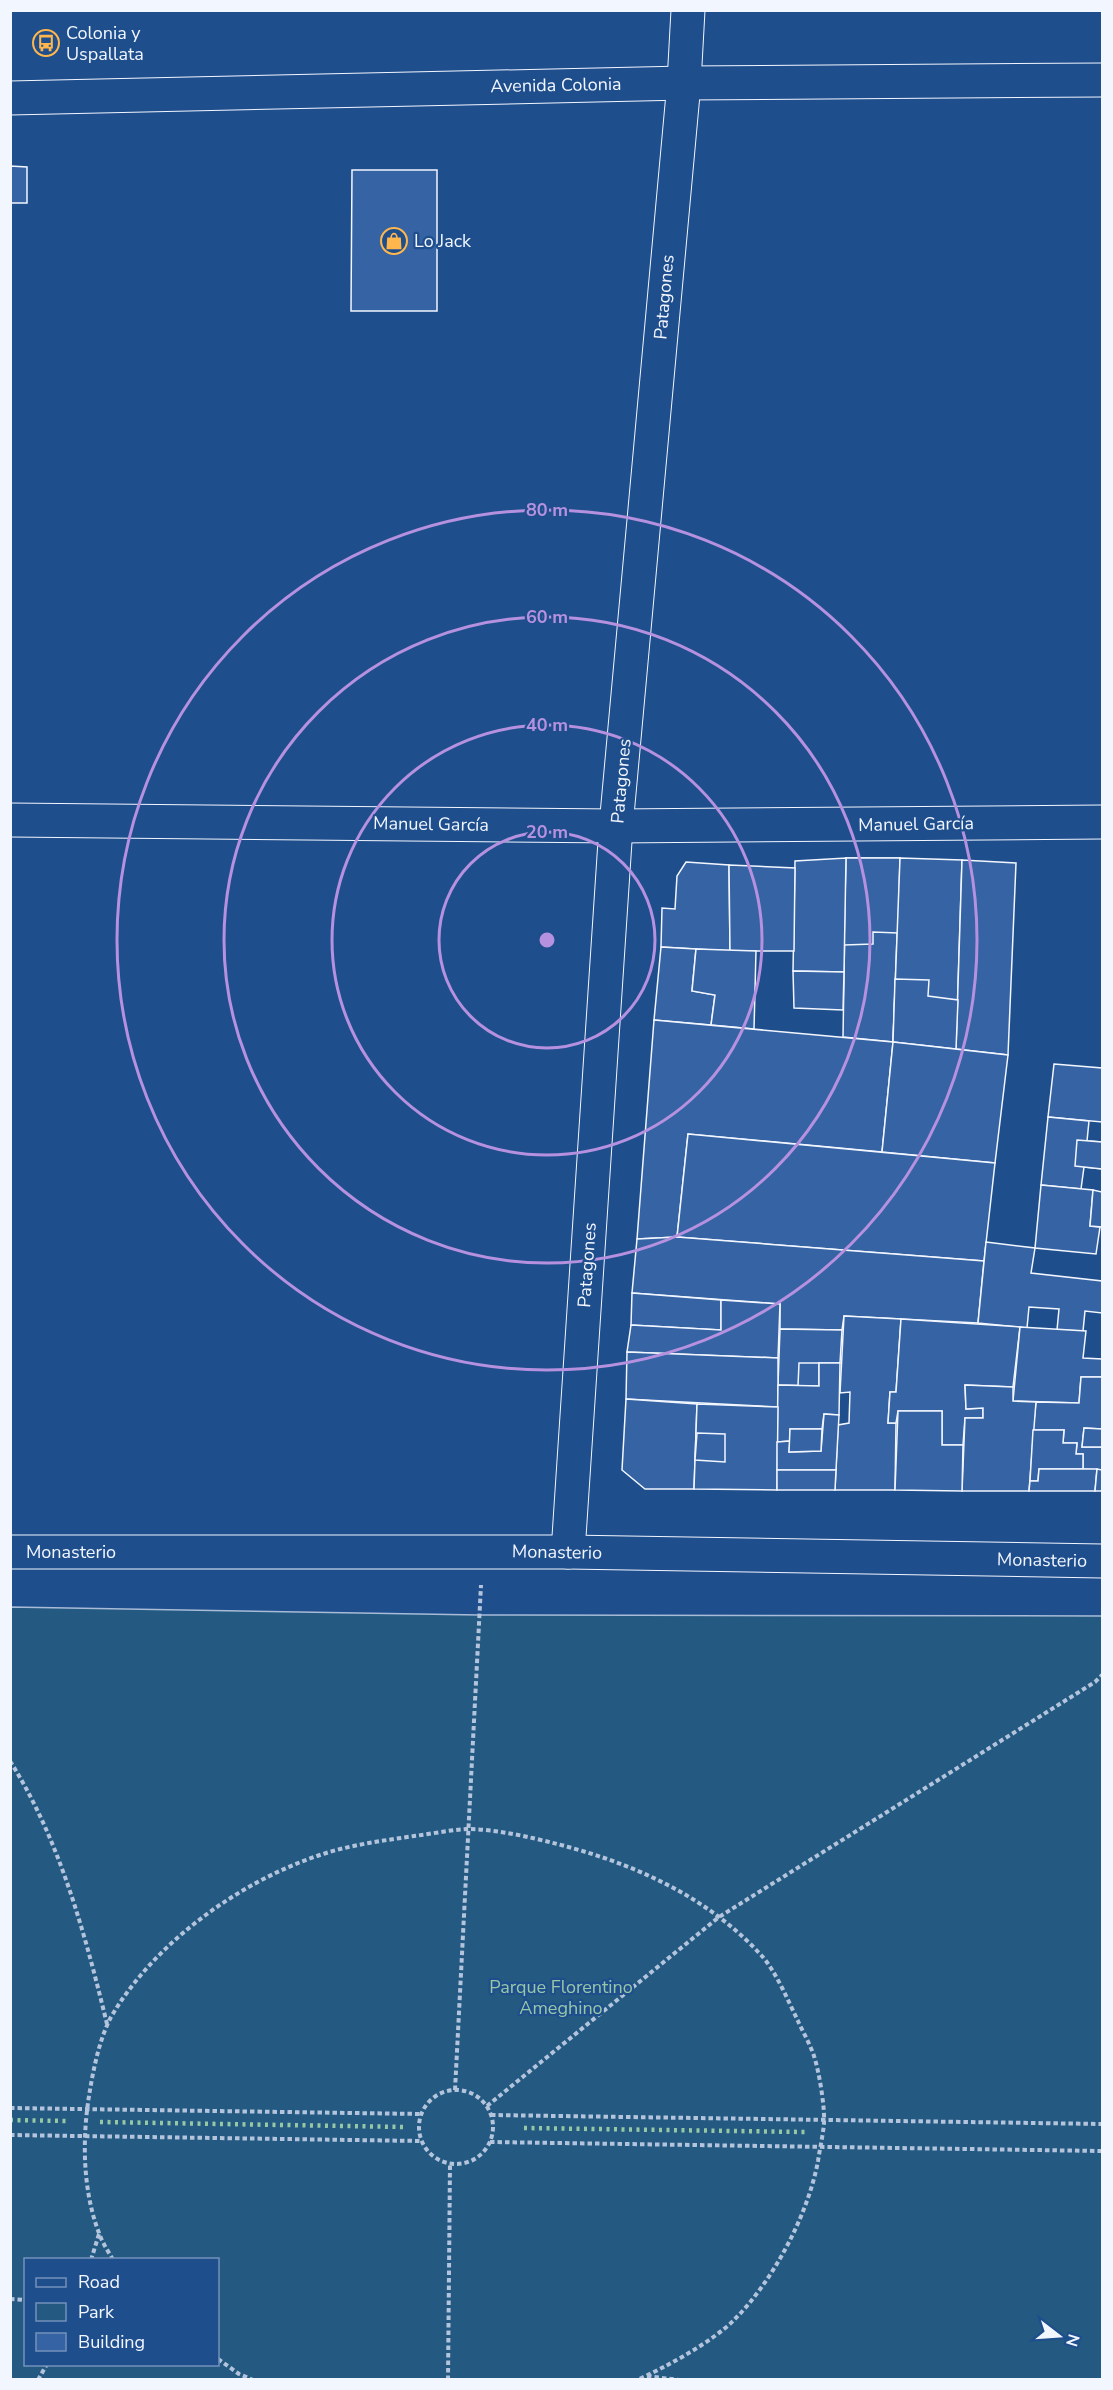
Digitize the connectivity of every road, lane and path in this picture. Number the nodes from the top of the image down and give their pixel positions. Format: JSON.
{"nodes":[{"id":1,"x":688,"y":10,"type":"edge"},
{"id":2,"x":1102,"y":80,"type":"edge"},
{"id":3,"x":684,"y":83,"type":"junction"},
{"id":4,"x":10,"y":98,"type":"edge"},
{"id":5,"x":10,"y":820,"type":"edge"},
{"id":6,"x":1102,"y":822,"type":"edge"},
{"id":7,"x":616,"y":826,"type":"junction"},
{"id":8,"x":10,"y":1551,"type":"edge"},
{"id":9,"x":483,"y":1552,"type":"junction"},
{"id":10,"x":568,"y":1552,"type":"junction"},
{"id":11,"x":1102,"y":1561,"type":"edge"},
{"id":12,"x":1102,"y":1675,"type":"edge"},
{"id":13,"x":10,"y":1761,"type":"edge"},
{"id":14,"x":469,"y":1829,"type":"junction"},
{"id":15,"x":719,"y":1917,"type":"junction"},
{"id":16,"x":108,"y":2026,"type":"junction"},
{"id":17,"x":455,"y":2090,"type":"junction"},
{"id":18,"x":487,"y":2106,"type":"junction"},
{"id":19,"x":10,"y":2108,"type":"edge"},
{"id":20,"x":87,"y":2109,"type":"junction"},
{"id":21,"x":421,"y":2114,"type":"junction"},
{"id":22,"x":491,"y":2115,"type":"junction"},
{"id":23,"x":825,"y":2120,"type":"junction"},
{"id":24,"x":1102,"y":2124,"type":"edge"},
{"id":25,"x":10,"y":2135,"type":"edge"},
{"id":26,"x":86,"y":2136,"type":"junction"},
{"id":27,"x":421,"y":2141,"type":"junction"},
{"id":28,"x":490,"y":2142,"type":"junction"},
{"id":29,"x":820,"y":2147,"type":"junction"},
{"id":30,"x":1102,"y":2151,"type":"edge"},
{"id":31,"x":450,"y":2164,"type":"junction"},
{"id":32,"x":99,"y":2234,"type":"junction"},
{"id":33,"x":91,"y":2258,"type":"edge"},
{"id":34,"x":112,"y":2258,"type":"edge"},
{"id":35,"x":219,"y":2360,"type":"edge"},
{"id":36,"x":46,"y":2366,"type":"edge"},
{"id":37,"x":646,"y":2376,"type":"junction"},
{"id":38,"x":38,"y":2379,"type":"edge"},
{"id":39,"x":253,"y":2379,"type":"edge"},
{"id":40,"x":448,"y":2379,"type":"edge"},
{"id":41,"x":637,"y":2379,"type":"edge"},
{"id":42,"x":679,"y":2379,"type":"edge"}],
"edges":[{"from":1,"to":3,"type":"street","name":"Patagones"},
{"from":2,"to":3,"type":"street","name":"Avenida Colonia"},
{"from":3,"to":4,"type":"street","name":"Avenida Colonia"},
{"from":3,"to":7,"type":"street","name":"Patagones"},
{"from":5,"to":7,"type":"street","name":"Manuel García"},
{"from":6,"to":7,"type":"street","name":"Manuel García"},
{"from":7,"to":10,"type":"street","name":"Patagones"},
{"from":8,"to":9,"type":"street","name":"Monasterio"},
{"from":9,"to":10,"type":"street","name":"Monasterio"},
{"from":9,"to":14,"type":"path"},
{"from":10,"to":11,"type":"street","name":"Monasterio"},
{"from":12,"to":15,"type":"path"},
{"from":13,"to":16,"type":"path"},
{"from":14,"to":15,"type":"path"},
{"from":14,"to":16,"type":"path"},
{"from":14,"to":17,"type":"path"},
{"from":15,"to":18,"type":"path"},
{"from":15,"to":23,"type":"path"},
{"from":16,"to":20,"type":"path"},
{"from":17,"to":18,"type":"path"},
{"from":17,"to":21,"type":"path"},
{"from":18,"to":22,"type":"path"},
{"from":19,"to":20,"type":"path"},
{"from":20,"to":21,"type":"path"},
{"from":20,"to":26,"type":"path"},
{"from":21,"to":27,"type":"path"},
{"from":22,"to":23,"type":"path"},
{"from":22,"to":28,"type":"path"},
{"from":23,"to":24,"type":"path"},
{"from":23,"to":29,"type":"path"},
{"from":25,"to":26,"type":"path"},
{"from":26,"to":27,"type":"path"},
{"from":26,"to":32,"type":"path"},
{"from":27,"to":31,"type":"path"},
{"from":28,"to":29,"type":"path"},
{"from":28,"to":31,"type":"path"},
{"from":29,"to":30,"type":"path"},
{"from":29,"to":37,"type":"path"},
{"from":31,"to":40,"type":"path"},
{"from":32,"to":33,"type":"path"},
{"from":32,"to":34,"type":"path"},
{"from":35,"to":39,"type":"path"},
{"from":36,"to":38,"type":"path"},
{"from":37,"to":41,"type":"path"},
{"from":37,"to":42,"type":"path"}]}
